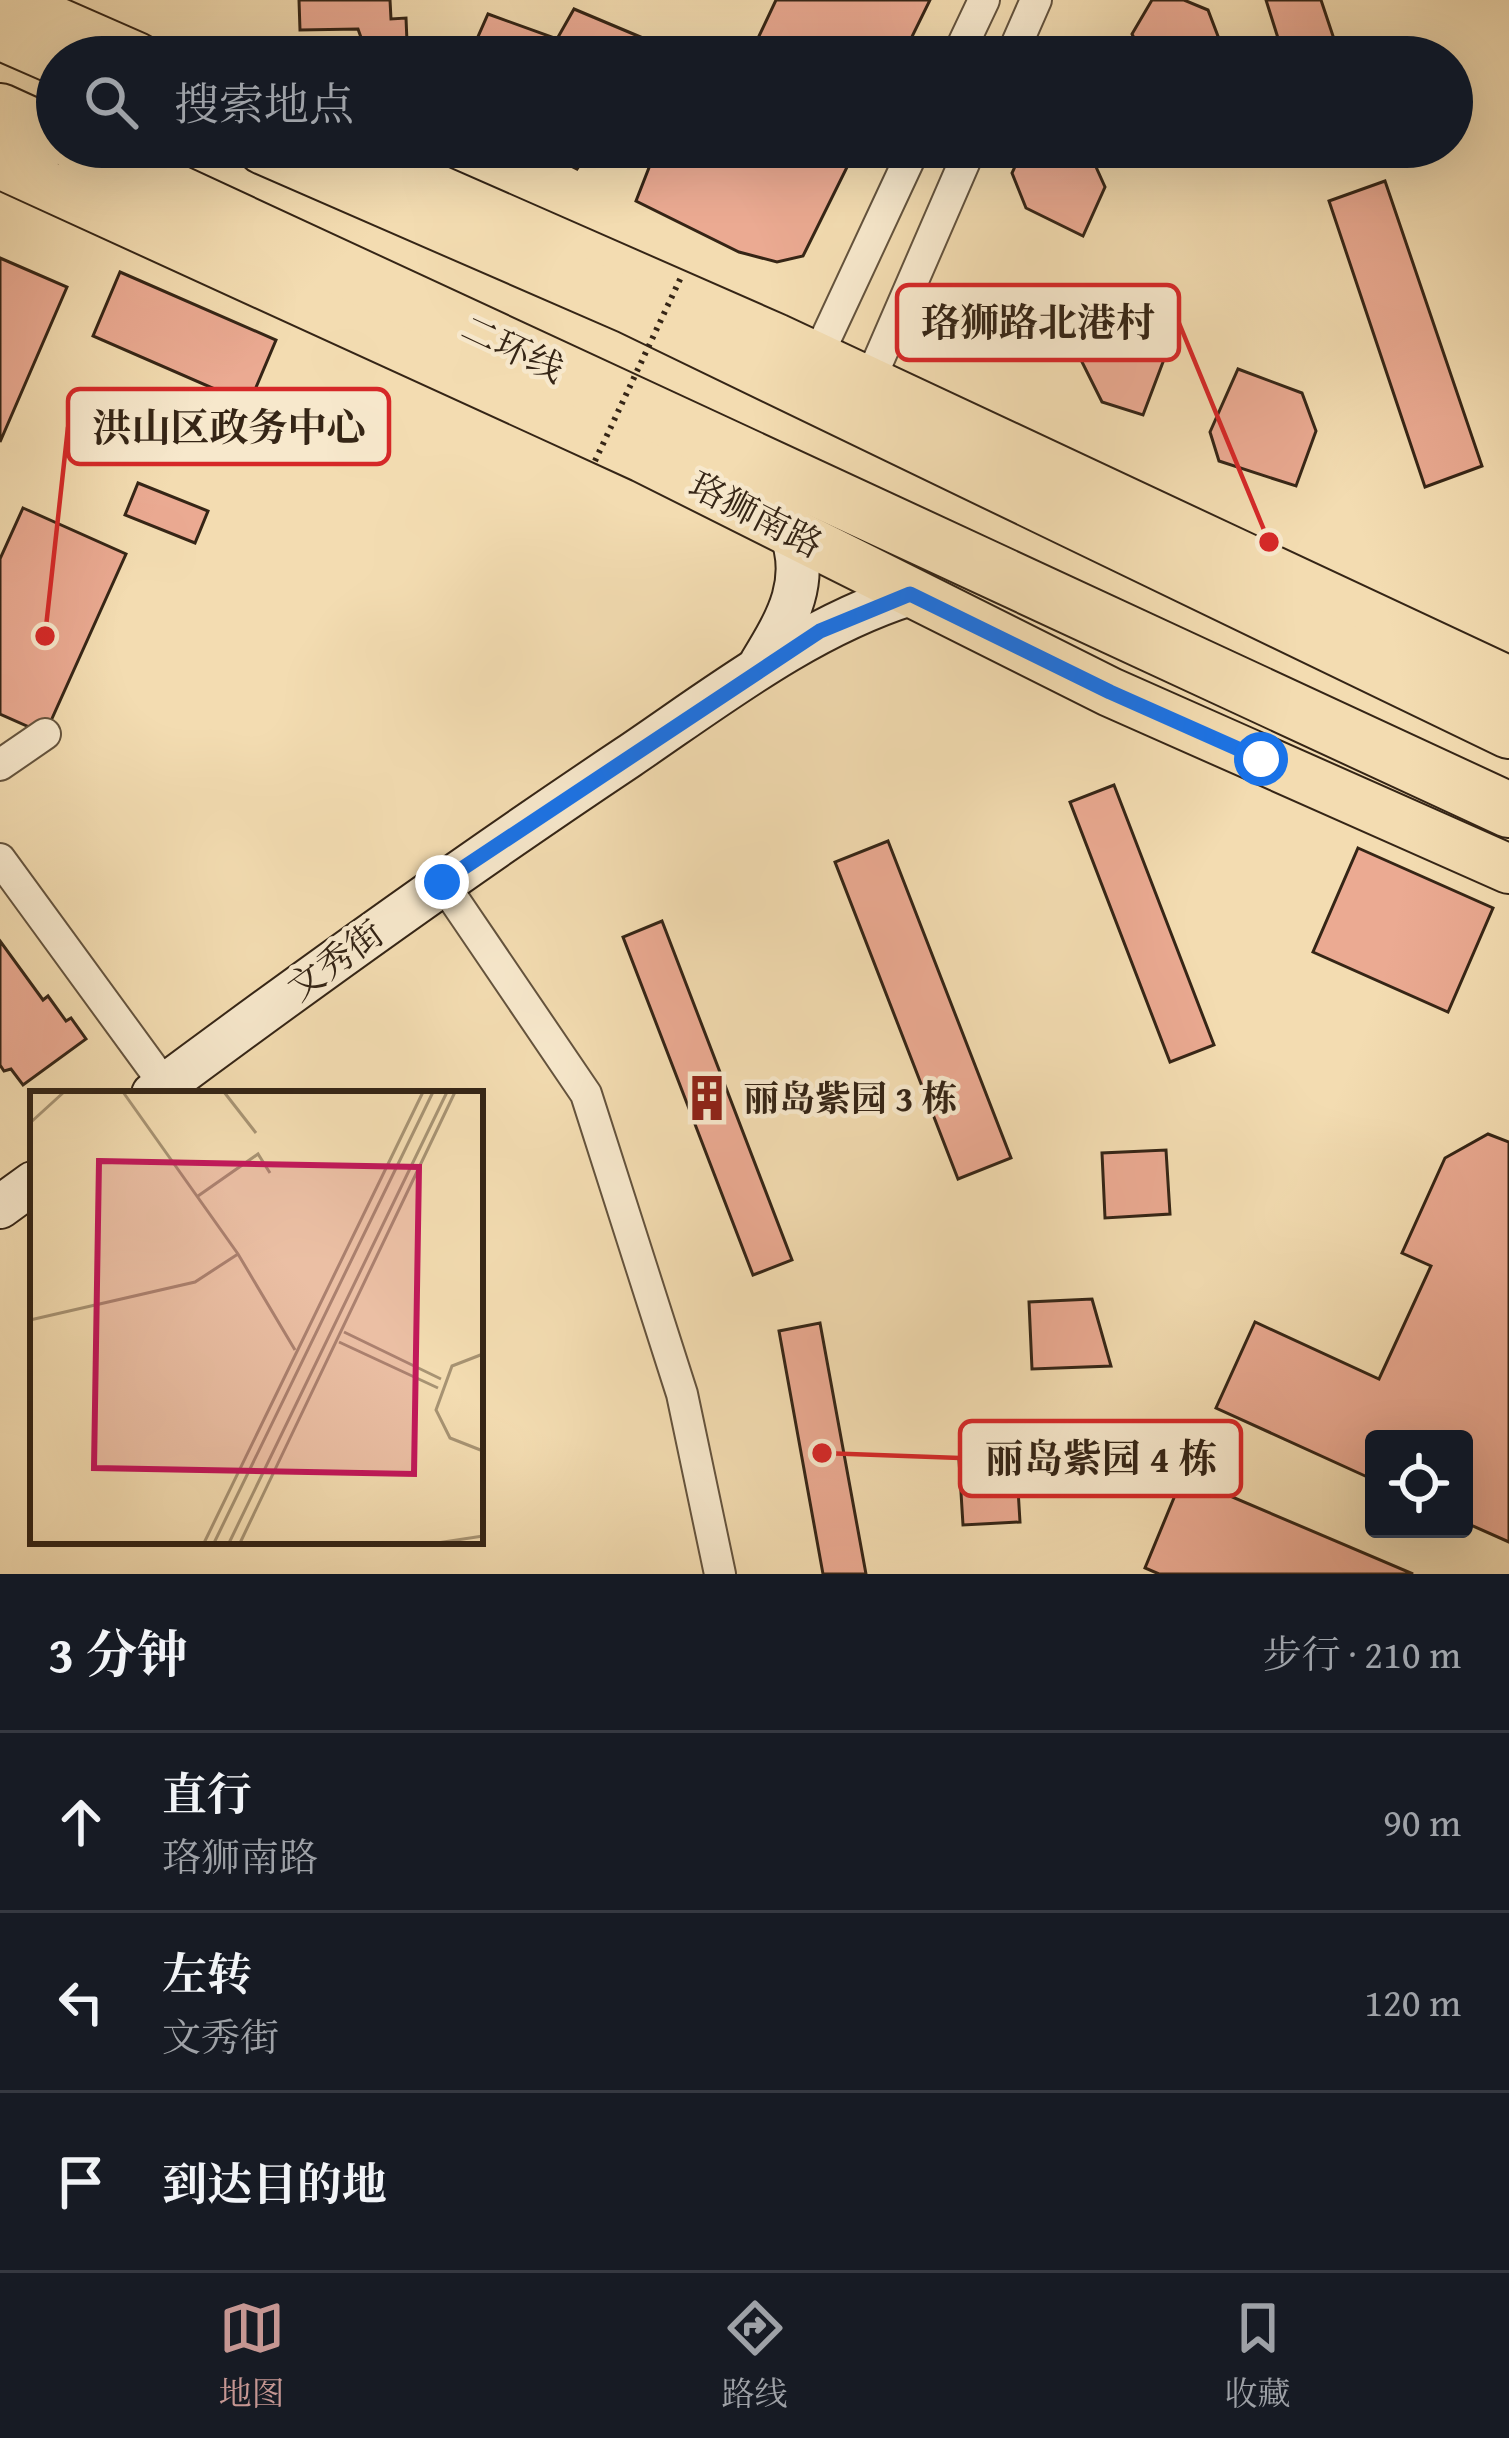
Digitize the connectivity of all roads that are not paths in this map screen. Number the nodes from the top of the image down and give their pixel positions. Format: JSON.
{"nodes":[{"id":1,"x":7,"y":0,"type":"edge"},
{"id":2,"x":984,"y":0,"type":"edge"},
{"id":3,"x":1036,"y":0,"type":"edge"},
{"id":4,"x":0,"y":32,"type":"edge"},
{"id":5,"x":89,"y":36,"type":"edge"},
{"id":6,"x":967,"y":36,"type":"edge"},
{"id":7,"x":1020,"y":36,"type":"edge"},
{"id":8,"x":36,"y":48,"type":"edge"},
{"id":9,"x":0,"y":111,"type":"edge"},
{"id":10,"x":36,"y":127,"type":"edge"},
{"id":11,"x":0,"y":164,"type":"edge"},
{"id":12,"x":125,"y":168,"type":"edge"},
{"id":13,"x":312,"y":168,"type":"edge"},
{"id":14,"x":389,"y":168,"type":"edge"},
{"id":15,"x":903,"y":168,"type":"edge"},
{"id":16,"x":962,"y":168,"type":"edge"},
{"id":17,"x":629,"y":306,"type":"junction"},
{"id":18,"x":796,"y":348,"type":"junction"},
{"id":19,"x":869,"y":382,"type":"junction"},
{"id":20,"x":789,"y":528,"type":"junction"},
{"id":21,"x":910,"y":594,"type":"junction"},
{"id":22,"x":758,"y":669,"type":"junction"},
{"id":23,"x":1509,"y":681,"type":"edge"},
{"id":24,"x":1509,"y":731,"type":"edge"},
{"id":25,"x":45,"y":734,"type":"dead end"},
{"id":26,"x":0,"y":765,"type":"edge"},
{"id":27,"x":1509,"y":810,"type":"edge"},
{"id":28,"x":0,"y":859,"type":"edge"},
{"id":29,"x":1509,"y":869,"type":"edge"},
{"id":30,"x":442,"y":882,"type":"junction"},
{"id":31,"x":159,"y":1089,"type":"edge"},
{"id":32,"x":30,"y":1185,"type":"edge"},
{"id":33,"x":0,"y":1208,"type":"edge"},
{"id":34,"x":719,"y":1574,"type":"edge"}],
"edges":[{"from":1,"to":5,"type":"main road"},
{"from":2,"to":6,"type":"street"},
{"from":3,"to":7,"type":"street"},
{"from":4,"to":8,"type":"highway"},
{"from":9,"to":10,"type":"highway"},
{"from":11,"to":20,"type":"main road","name":"珞狮南路"},
{"from":12,"to":27,"type":"highway","name":"二环线"},
{"from":13,"to":17,"type":"highway"},
{"from":14,"to":18,"type":"main road"},
{"from":15,"to":18,"type":"street"},
{"from":16,"to":19,"type":"street"},
{"from":17,"to":18,"type":"highway"},
{"from":17,"to":24,"type":"highway"},
{"from":18,"to":19,"type":"main road"},
{"from":19,"to":23,"type":"main road"},
{"from":20,"to":21,"type":"main road","name":"珞狮南路"},
{"from":20,"to":22,"type":"street","name":"文秀街"},
{"from":21,"to":22,"type":"street","name":"文秀街"},
{"from":21,"to":29,"type":"main road","name":"珞狮南路"},
{"from":22,"to":30,"type":"street","name":"文秀街"},
{"from":25,"to":26,"type":"street"},
{"from":28,"to":31,"type":"street"},
{"from":30,"to":31,"type":"street","name":"文秀街"},
{"from":30,"to":34,"type":"street"},
{"from":32,"to":33,"type":"street"}]}
